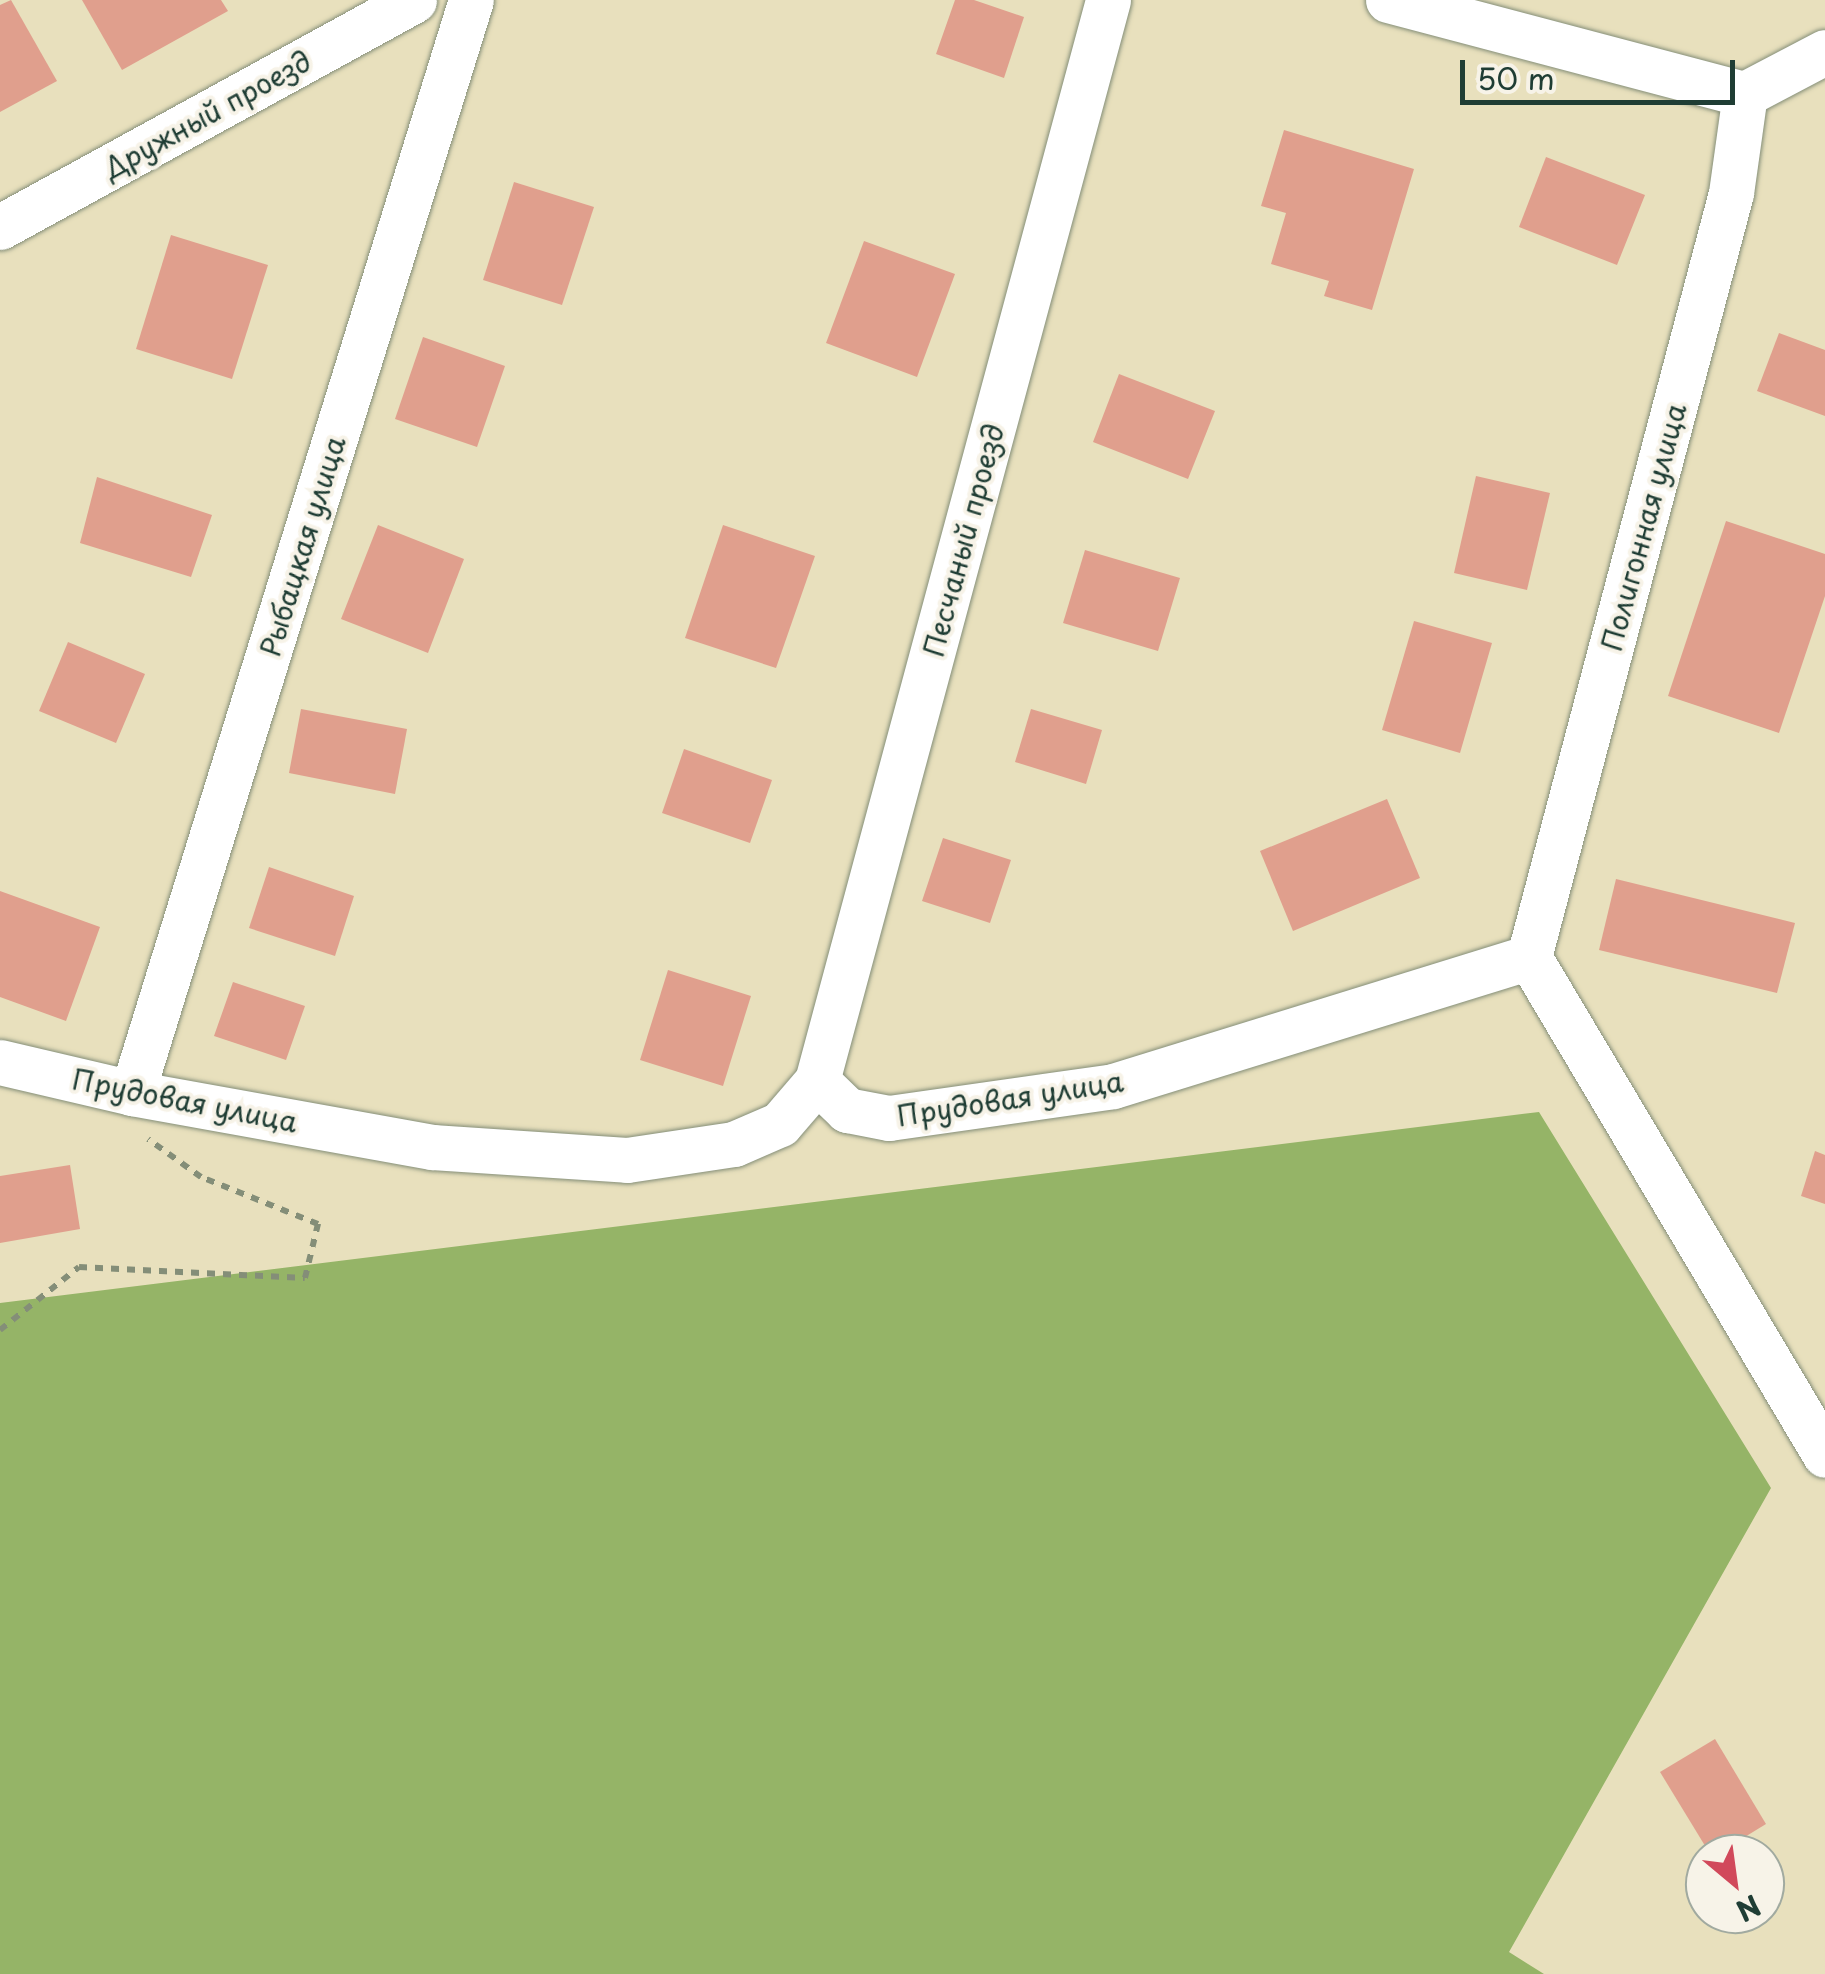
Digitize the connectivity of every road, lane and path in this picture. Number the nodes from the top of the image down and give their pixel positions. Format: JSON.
{"nodes":[{"id":1,"x":414,"y":0,"type":"edge"},
{"id":2,"x":472,"y":0,"type":"edge"},
{"id":3,"x":1108,"y":0,"type":"edge"},
{"id":4,"x":1388,"y":0,"type":"edge"},
{"id":5,"x":1825,"y":52,"type":"edge"},
{"id":6,"x":1744,"y":94,"type":"junction"},
{"id":7,"x":0,"y":227,"type":"edge"},
{"id":8,"x":1530,"y":957,"type":"junction"},
{"id":9,"x":0,"y":1062,"type":"edge"},
{"id":10,"x":817,"y":1081,"type":"junction"},
{"id":11,"x":132,"y":1093,"type":"junction"},
{"id":12,"x":0,"y":1330,"type":"edge"},
{"id":13,"x":1825,"y":1455,"type":"edge"}],
"edges":[{"from":1,"to":7,"type":"street","name":"Дружный проезд"},
{"from":2,"to":11,"type":"street","name":"Рыбацкая улица"},
{"from":3,"to":10,"type":"street","name":"Песчаный проезд"},
{"from":4,"to":6,"type":"street"},
{"from":5,"to":6,"type":"street"},
{"from":6,"to":8,"type":"street","name":"Полигонная улица"},
{"from":8,"to":10,"type":"street","name":"Прудовая улица"},
{"from":8,"to":13,"type":"street"},
{"from":9,"to":11,"type":"street","name":"Прудовая улица"},
{"from":10,"to":11,"type":"street","name":"Прудовая улица"},
{"from":11,"to":12,"type":"path"}]}
